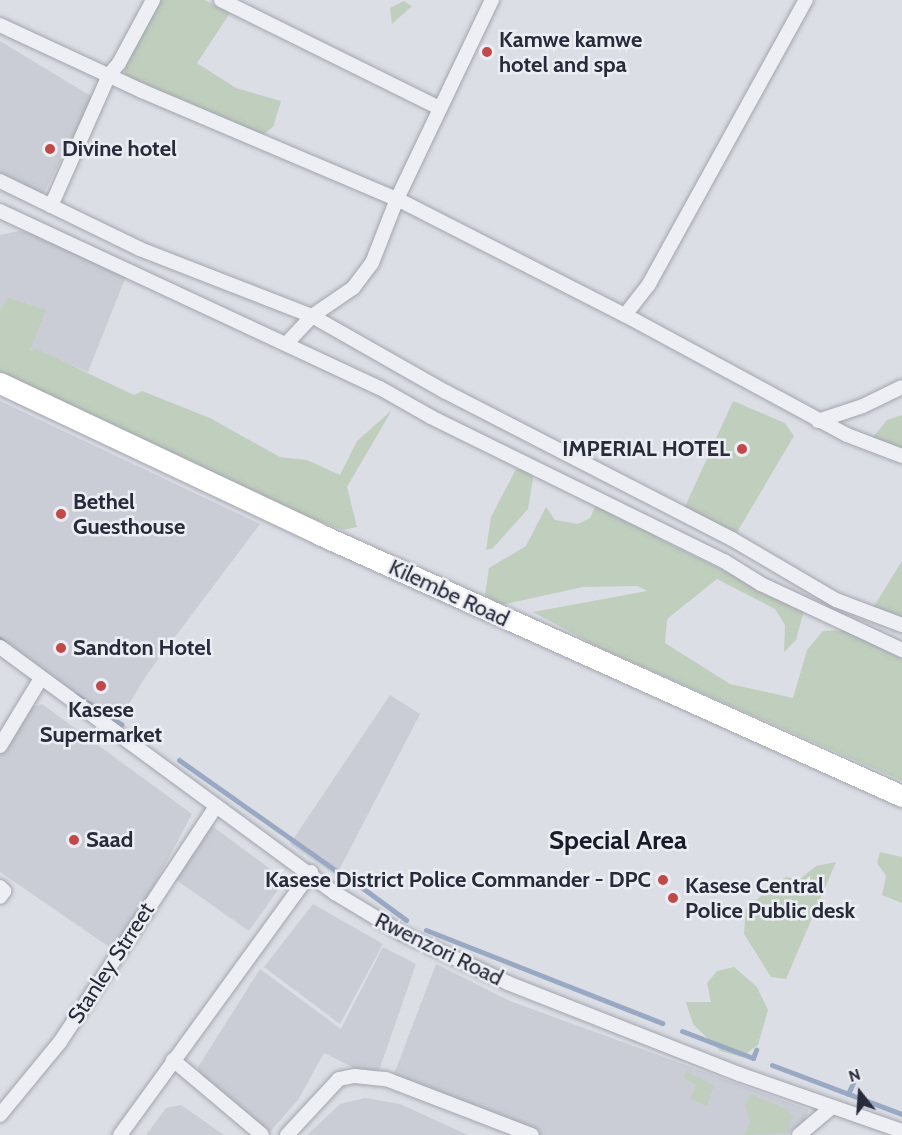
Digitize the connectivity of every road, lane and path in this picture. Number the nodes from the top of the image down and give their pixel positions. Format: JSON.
{"nodes":[{"id":1,"x":153,"y":0,"type":"edge"},
{"id":2,"x":221,"y":0,"type":"edge"},
{"id":3,"x":492,"y":0,"type":"edge"},
{"id":4,"x":806,"y":0,"type":"edge"},
{"id":5,"x":0,"y":25,"type":"edge"},
{"id":6,"x":109,"y":75,"type":"junction"},
{"id":7,"x":440,"y":108,"type":"junction"},
{"id":8,"x":0,"y":181,"type":"edge"},
{"id":9,"x":397,"y":199,"type":"junction"},
{"id":10,"x":51,"y":206,"type":"junction"},
{"id":11,"x":0,"y":211,"type":"edge"},
{"id":12,"x":625,"y":315,"type":"junction"},
{"id":13,"x":312,"y":316,"type":"junction"},
{"id":14,"x":287,"y":343,"type":"junction"},
{"id":15,"x":0,"y":383,"type":"edge"},
{"id":16,"x":902,"y":387,"type":"edge"},
{"id":17,"x":818,"y":420,"type":"junction"},
{"id":18,"x":902,"y":456,"type":"edge"},
{"id":19,"x":902,"y":625,"type":"edge"},
{"id":20,"x":0,"y":647,"type":"edge"},
{"id":21,"x":902,"y":650,"type":"edge"},
{"id":22,"x":40,"y":680,"type":"junction"},
{"id":23,"x":0,"y":746,"type":"edge"},
{"id":24,"x":902,"y":796,"type":"edge"},
{"id":25,"x":216,"y":806,"type":"junction"},
{"id":26,"x":311,"y":872,"type":"junction"},
{"id":27,"x":0,"y":887,"type":"edge"},
{"id":28,"x":0,"y":897,"type":"edge"},
{"id":29,"x":173,"y":1060,"type":"junction"},
{"id":30,"x":832,"y":1107,"type":"junction"},
{"id":31,"x":0,"y":1115,"type":"edge"},
{"id":32,"x":902,"y":1131,"type":"edge"},
{"id":33,"x":120,"y":1135,"type":"edge"},
{"id":34,"x":262,"y":1135,"type":"edge"},
{"id":35,"x":287,"y":1135,"type":"edge"},
{"id":36,"x":532,"y":1135,"type":"edge"},
{"id":37,"x":799,"y":1135,"type":"edge"}],
"edges":[{"from":1,"to":6,"type":"street"},
{"from":2,"to":7,"type":"street"},
{"from":3,"to":7,"type":"street"},
{"from":4,"to":12,"type":"street"},
{"from":5,"to":6,"type":"street"},
{"from":6,"to":9,"type":"street"},
{"from":6,"to":10,"type":"street"},
{"from":7,"to":9,"type":"street"},
{"from":8,"to":10,"type":"street"},
{"from":9,"to":12,"type":"street"},
{"from":9,"to":13,"type":"street"},
{"from":10,"to":13,"type":"street"},
{"from":11,"to":14,"type":"street"},
{"from":12,"to":17,"type":"street"},
{"from":13,"to":14,"type":"street"},
{"from":13,"to":19,"type":"street"},
{"from":14,"to":21,"type":"street"},
{"from":15,"to":24,"type":"main road","name":"Kilembe Road"},
{"from":16,"to":17,"type":"street"},
{"from":17,"to":18,"type":"street"},
{"from":20,"to":22,"type":"street","name":"Rwenzori Road"},
{"from":22,"to":23,"type":"street"},
{"from":22,"to":25,"type":"street","name":"Rwenzori Road"},
{"from":25,"to":26,"type":"street","name":"Rwenzori Road"},
{"from":25,"to":31,"type":"street","name":"Stanley Strreet"},
{"from":26,"to":29,"type":"street"},
{"from":26,"to":30,"type":"street","name":"Rwenzori Road"},
{"from":27,"to":28,"type":"street"},
{"from":29,"to":33,"type":"street"},
{"from":29,"to":34,"type":"street"},
{"from":30,"to":32,"type":"street","name":"Rwenzori Road"},
{"from":30,"to":37,"type":"street"},
{"from":35,"to":36,"type":"street"}]}
